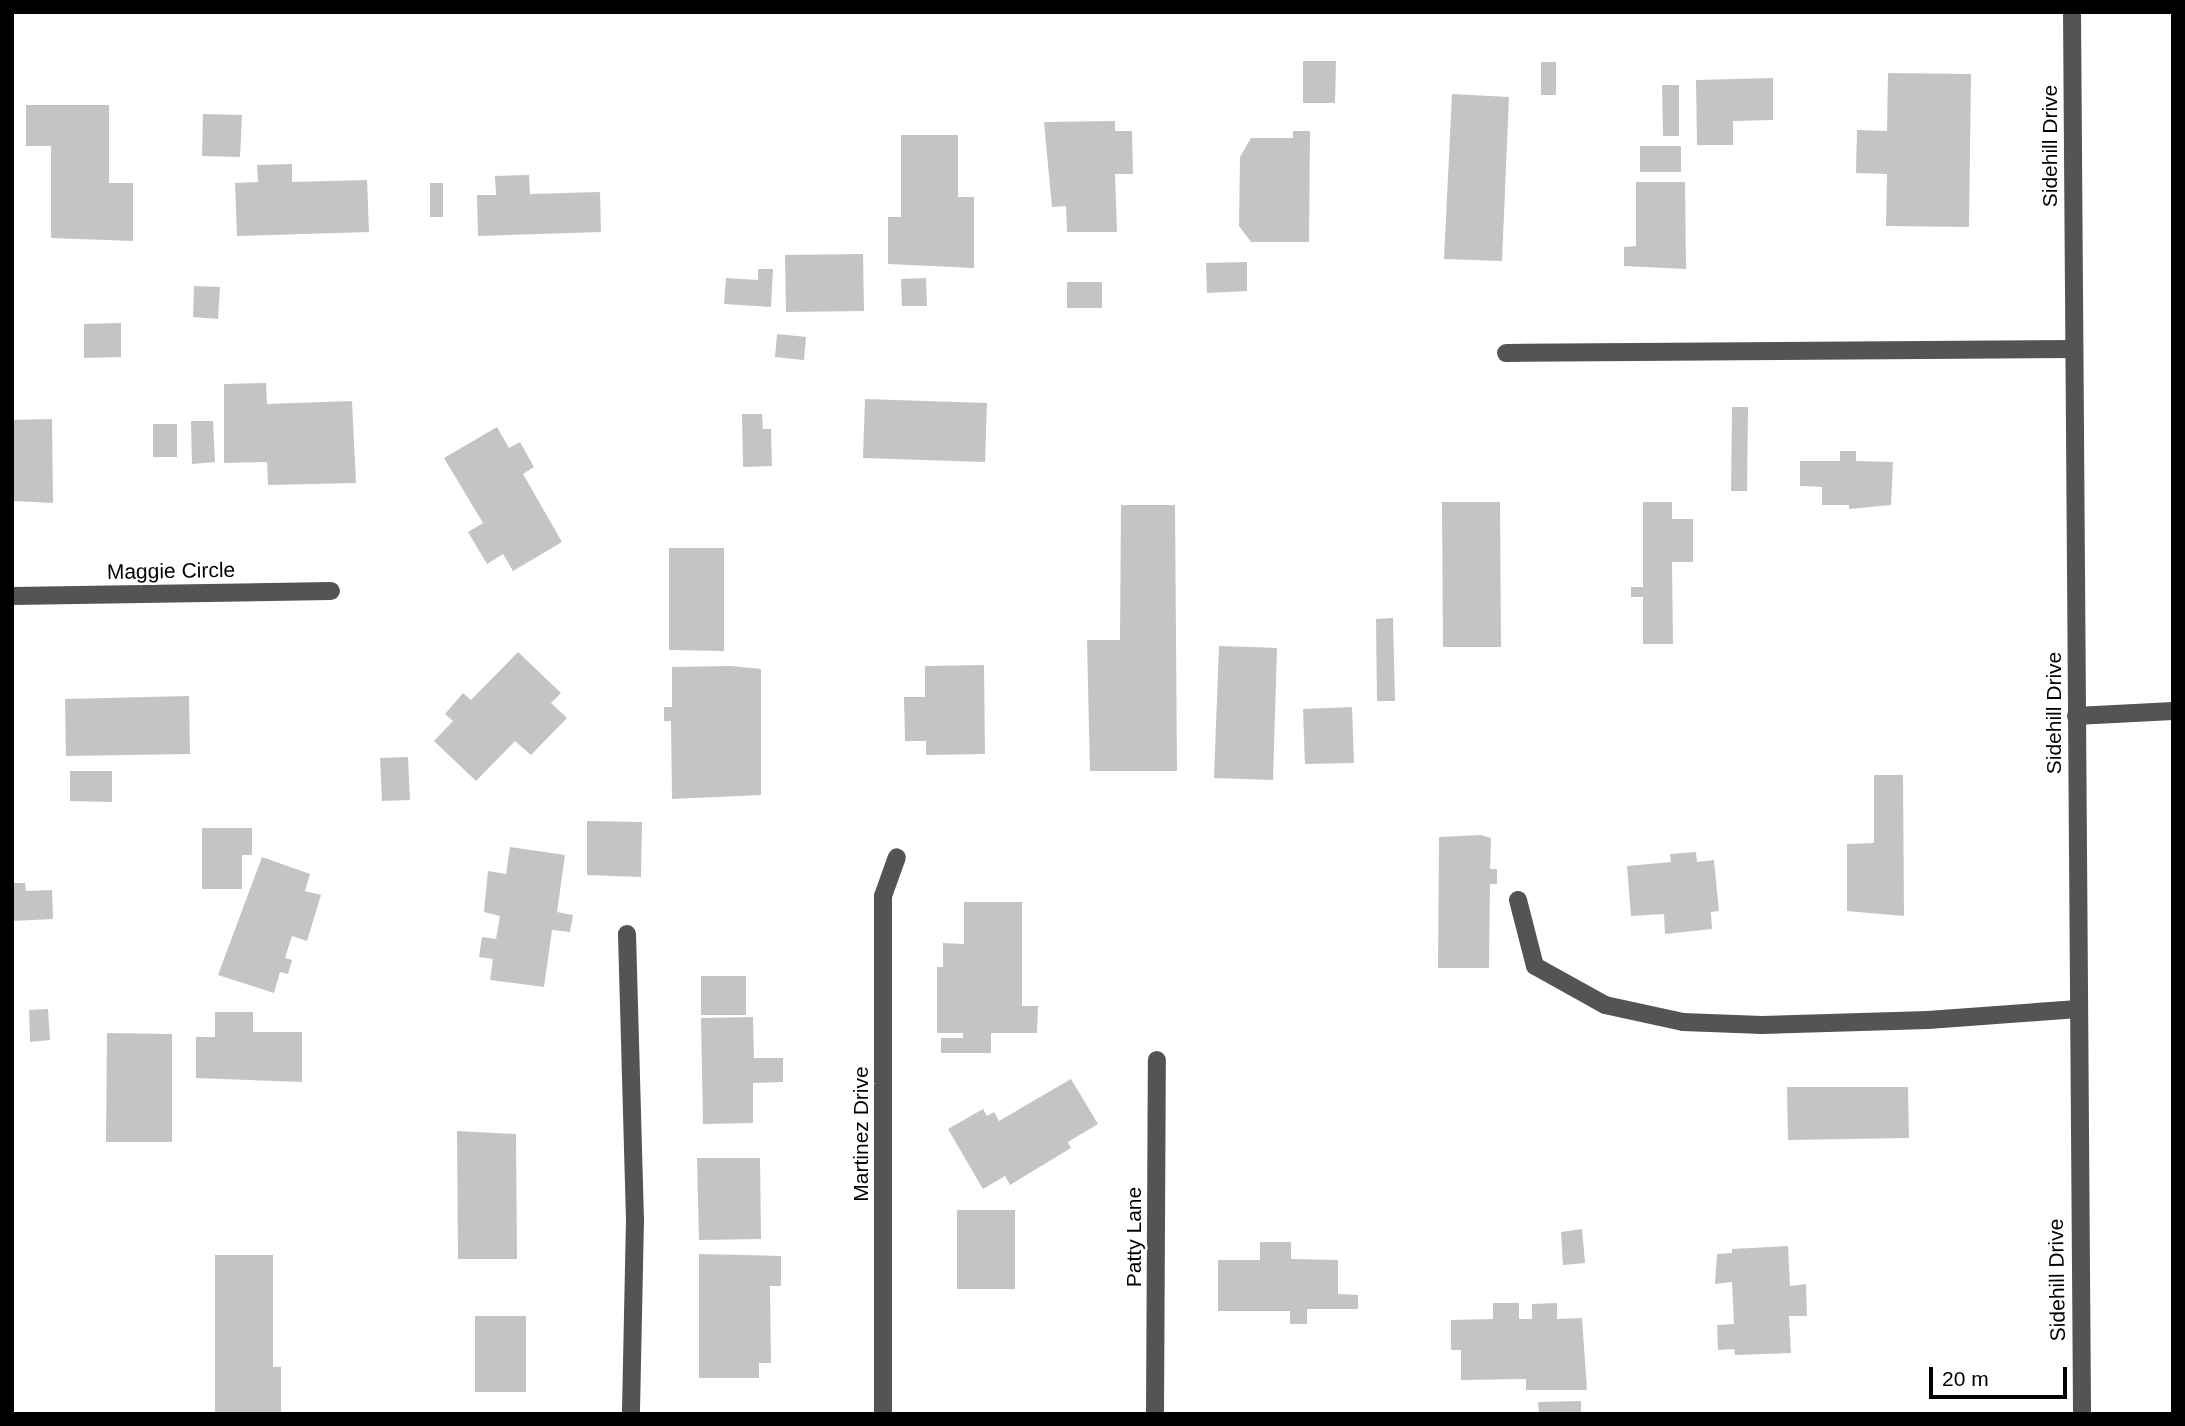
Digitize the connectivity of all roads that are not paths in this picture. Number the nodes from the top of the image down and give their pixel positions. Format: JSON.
{"nodes":[{"id":1,"x":2072,"y":12,"type":"edge"},
{"id":2,"x":2074,"y":349,"type":"junction"},
{"id":3,"x":1506,"y":353,"type":"dead end"},
{"id":4,"x":331,"y":591,"type":"dead end"},
{"id":5,"x":12,"y":596,"type":"edge"},
{"id":6,"x":2173,"y":711,"type":"edge"},
{"id":7,"x":2076,"y":716,"type":"junction"},
{"id":8,"x":897,"y":857,"type":"dead end"},
{"id":9,"x":1518,"y":900,"type":"dead end"},
{"id":10,"x":627,"y":934,"type":"dead end"},
{"id":11,"x":2078,"y":1009,"type":"junction"},
{"id":12,"x":1157,"y":1060,"type":"dead end"},
{"id":13,"x":631,"y":1414,"type":"edge"},
{"id":14,"x":883,"y":1414,"type":"edge"},
{"id":15,"x":1155,"y":1414,"type":"edge"},
{"id":16,"x":2082,"y":1414,"type":"edge"}],
"edges":[{"from":1,"to":2,"type":"street","name":"Sidehill Drive"},
{"from":2,"to":3,"type":"street"},
{"from":2,"to":7,"type":"street","name":"Sidehill Drive"},
{"from":4,"to":5,"type":"street","name":"Maggie Circle"},
{"from":6,"to":7,"type":"street"},
{"from":7,"to":11,"type":"street","name":"Sidehill Drive"},
{"from":8,"to":14,"type":"street","name":"Martinez Drive"},
{"from":9,"to":11,"type":"street"},
{"from":10,"to":13,"type":"street"},
{"from":11,"to":16,"type":"street","name":"Sidehill Drive"},
{"from":12,"to":15,"type":"street","name":"Patty Lane"}]}
